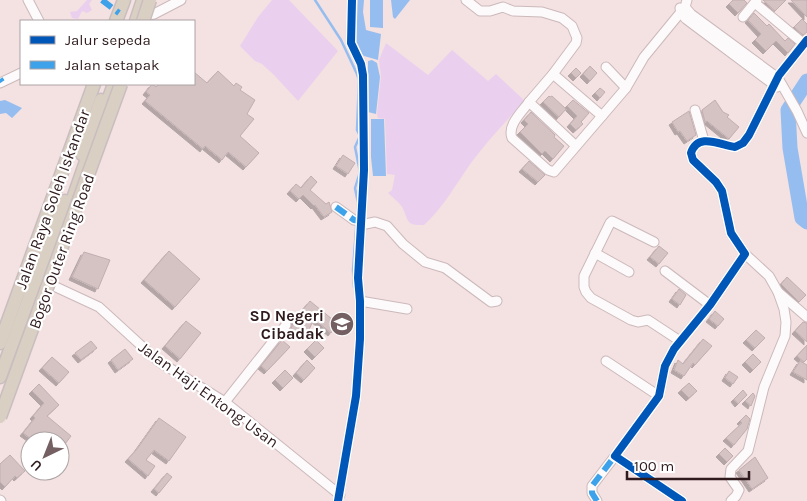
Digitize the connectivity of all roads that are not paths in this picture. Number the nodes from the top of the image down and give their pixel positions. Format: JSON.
{"nodes":[{"id":1,"x":28,"y":0,"type":"edge"},
{"id":2,"x":124,"y":0,"type":"edge"},
{"id":3,"x":137,"y":0,"type":"edge"},
{"id":4,"x":143,"y":0,"type":"edge"},
{"id":5,"x":150,"y":0,"type":"edge"},
{"id":6,"x":181,"y":0,"type":"edge"},
{"id":7,"x":352,"y":0,"type":"edge"},
{"id":8,"x":466,"y":0,"type":"edge"},
{"id":9,"x":756,"y":2,"type":"edge"},
{"id":10,"x":683,"y":5,"type":"edge"},
{"id":11,"x":743,"y":17,"type":"dead end"},
{"id":12,"x":38,"y":20,"type":"edge"},
{"id":13,"x":116,"y":20,"type":"edge"},
{"id":14,"x":136,"y":20,"type":"edge"},
{"id":15,"x":806,"y":42,"type":"edge"},
{"id":16,"x":606,"y":67,"type":"dead end"},
{"id":17,"x":20,"y":74,"type":"edge"},
{"id":18,"x":553,"y":74,"type":"junction"},
{"id":19,"x":1,"y":81,"type":"edge"},
{"id":20,"x":776,"y":82,"type":"junction"},
{"id":21,"x":94,"y":85,"type":"edge"},
{"id":22,"x":107,"y":85,"type":"edge"},
{"id":23,"x":114,"y":85,"type":"edge"},
{"id":24,"x":121,"y":85,"type":"edge"},
{"id":25,"x":626,"y":88,"type":"junction"},
{"id":26,"x":529,"y":102,"type":"junction"},
{"id":27,"x":695,"y":110,"type":"dead end"},
{"id":28,"x":602,"y":116,"type":"junction"},
{"id":29,"x":807,"y":133,"type":"edge"},
{"id":30,"x":704,"y":142,"type":"junction"},
{"id":31,"x":576,"y":146,"type":"junction"},
{"id":32,"x":336,"y":207,"type":"dead end"},
{"id":33,"x":358,"y":222,"type":"junction"},
{"id":34,"x":654,"y":242,"type":"dead end"},
{"id":35,"x":595,"y":253,"type":"junction"},
{"id":36,"x":745,"y":254,"type":"junction"},
{"id":37,"x":629,"y":272,"type":"dead end"},
{"id":38,"x":665,"y":272,"type":"dead end"},
{"id":39,"x":43,"y":281,"type":"junction"},
{"id":40,"x":778,"y":292,"type":"junction"},
{"id":41,"x":360,"y":301,"type":"junction"},
{"id":42,"x":497,"y":301,"type":"dead end"},
{"id":43,"x":710,"y":305,"type":"junction"},
{"id":44,"x":407,"y":309,"type":"dead end"},
{"id":45,"x":807,"y":317,"type":"edge"},
{"id":46,"x":286,"y":325,"type":"dead end"},
{"id":47,"x":680,"y":341,"type":"junction"},
{"id":48,"x":0,"y":343,"type":"edge"},
{"id":49,"x":606,"y":361,"type":"dead end"},
{"id":50,"x":0,"y":377,"type":"edge"},
{"id":51,"x":658,"y":396,"type":"junction"},
{"id":52,"x":0,"y":402,"type":"edge"},
{"id":53,"x":225,"y":402,"type":"junction"},
{"id":54,"x":0,"y":418,"type":"edge"},
{"id":55,"x":615,"y":456,"type":"junction"},
{"id":56,"x":339,"y":498,"type":"edge"},
{"id":57,"x":598,"y":501,"type":"edge"},
{"id":58,"x":682,"y":501,"type":"edge"},
{"id":59,"x":731,"y":501,"type":"edge"}],
"edges":[{"from":1,"to":12,"type":"street"},
{"from":2,"to":13,"type":"highway"},
{"from":3,"to":14,"type":"highway"},
{"from":4,"to":14,"type":"highway"},
{"from":5,"to":14,"type":"highway","bridge":true},
{"from":6,"to":14,"type":"street"},
{"from":7,"to":33,"type":"street"},
{"from":8,"to":18,"type":"street"},
{"from":9,"to":11,"type":"street"},
{"from":9,"to":15,"type":"street"},
{"from":10,"to":20,"type":"street"},
{"from":10,"to":25,"type":"street"},
{"from":15,"to":20,"type":"street"},
{"from":16,"to":25,"type":"street"},
{"from":17,"to":19,"type":"street"},
{"from":18,"to":26,"type":"street"},
{"from":18,"to":28,"type":"street"},
{"from":20,"to":29,"type":"street"},
{"from":20,"to":30,"type":"street"},
{"from":21,"to":48,"type":"highway","name":"Jalan Raya Soleh Iskandar"},
{"from":22,"to":50,"type":"highway","name":"Bogor Outer Ring Road"},
{"from":23,"to":39,"type":"highway","name":"Jalan Raya Soleh Iskandar"},
{"from":24,"to":54,"type":"highway","name":"Bogor Outer Ring Road","bridge":true},
{"from":25,"to":28,"type":"street"},
{"from":26,"to":31,"type":"street"},
{"from":26,"to":31,"type":"street"},
{"from":27,"to":30,"type":"street"},
{"from":28,"to":31,"type":"street"},
{"from":30,"to":36,"type":"street"},
{"from":32,"to":33,"type":"street"},
{"from":33,"to":41,"type":"street"},
{"from":33,"to":42,"type":"street"},
{"from":34,"to":35,"type":"street"},
{"from":35,"to":37,"type":"street"},
{"from":35,"to":47,"type":"street"},
{"from":36,"to":40,"type":"street"},
{"from":36,"to":43,"type":"street"},
{"from":38,"to":43,"type":"street"},
{"from":39,"to":52,"type":"highway","name":"Jalan Raya Soleh Iskandar"},
{"from":39,"to":53,"type":"street","name":"Jalan Haji Entong Usan"},
{"from":40,"to":45,"type":"street"},
{"from":40,"to":59,"type":"street"},
{"from":41,"to":44,"type":"street"},
{"from":41,"to":56,"type":"street"},
{"from":43,"to":47,"type":"street"},
{"from":46,"to":53,"type":"street"},
{"from":47,"to":51,"type":"street"},
{"from":49,"to":51,"type":"street"},
{"from":51,"to":55,"type":"street"},
{"from":53,"to":56,"type":"street","name":"Jalan Haji Entong Usan"},
{"from":55,"to":57,"type":"street"},
{"from":55,"to":58,"type":"street"}]}
